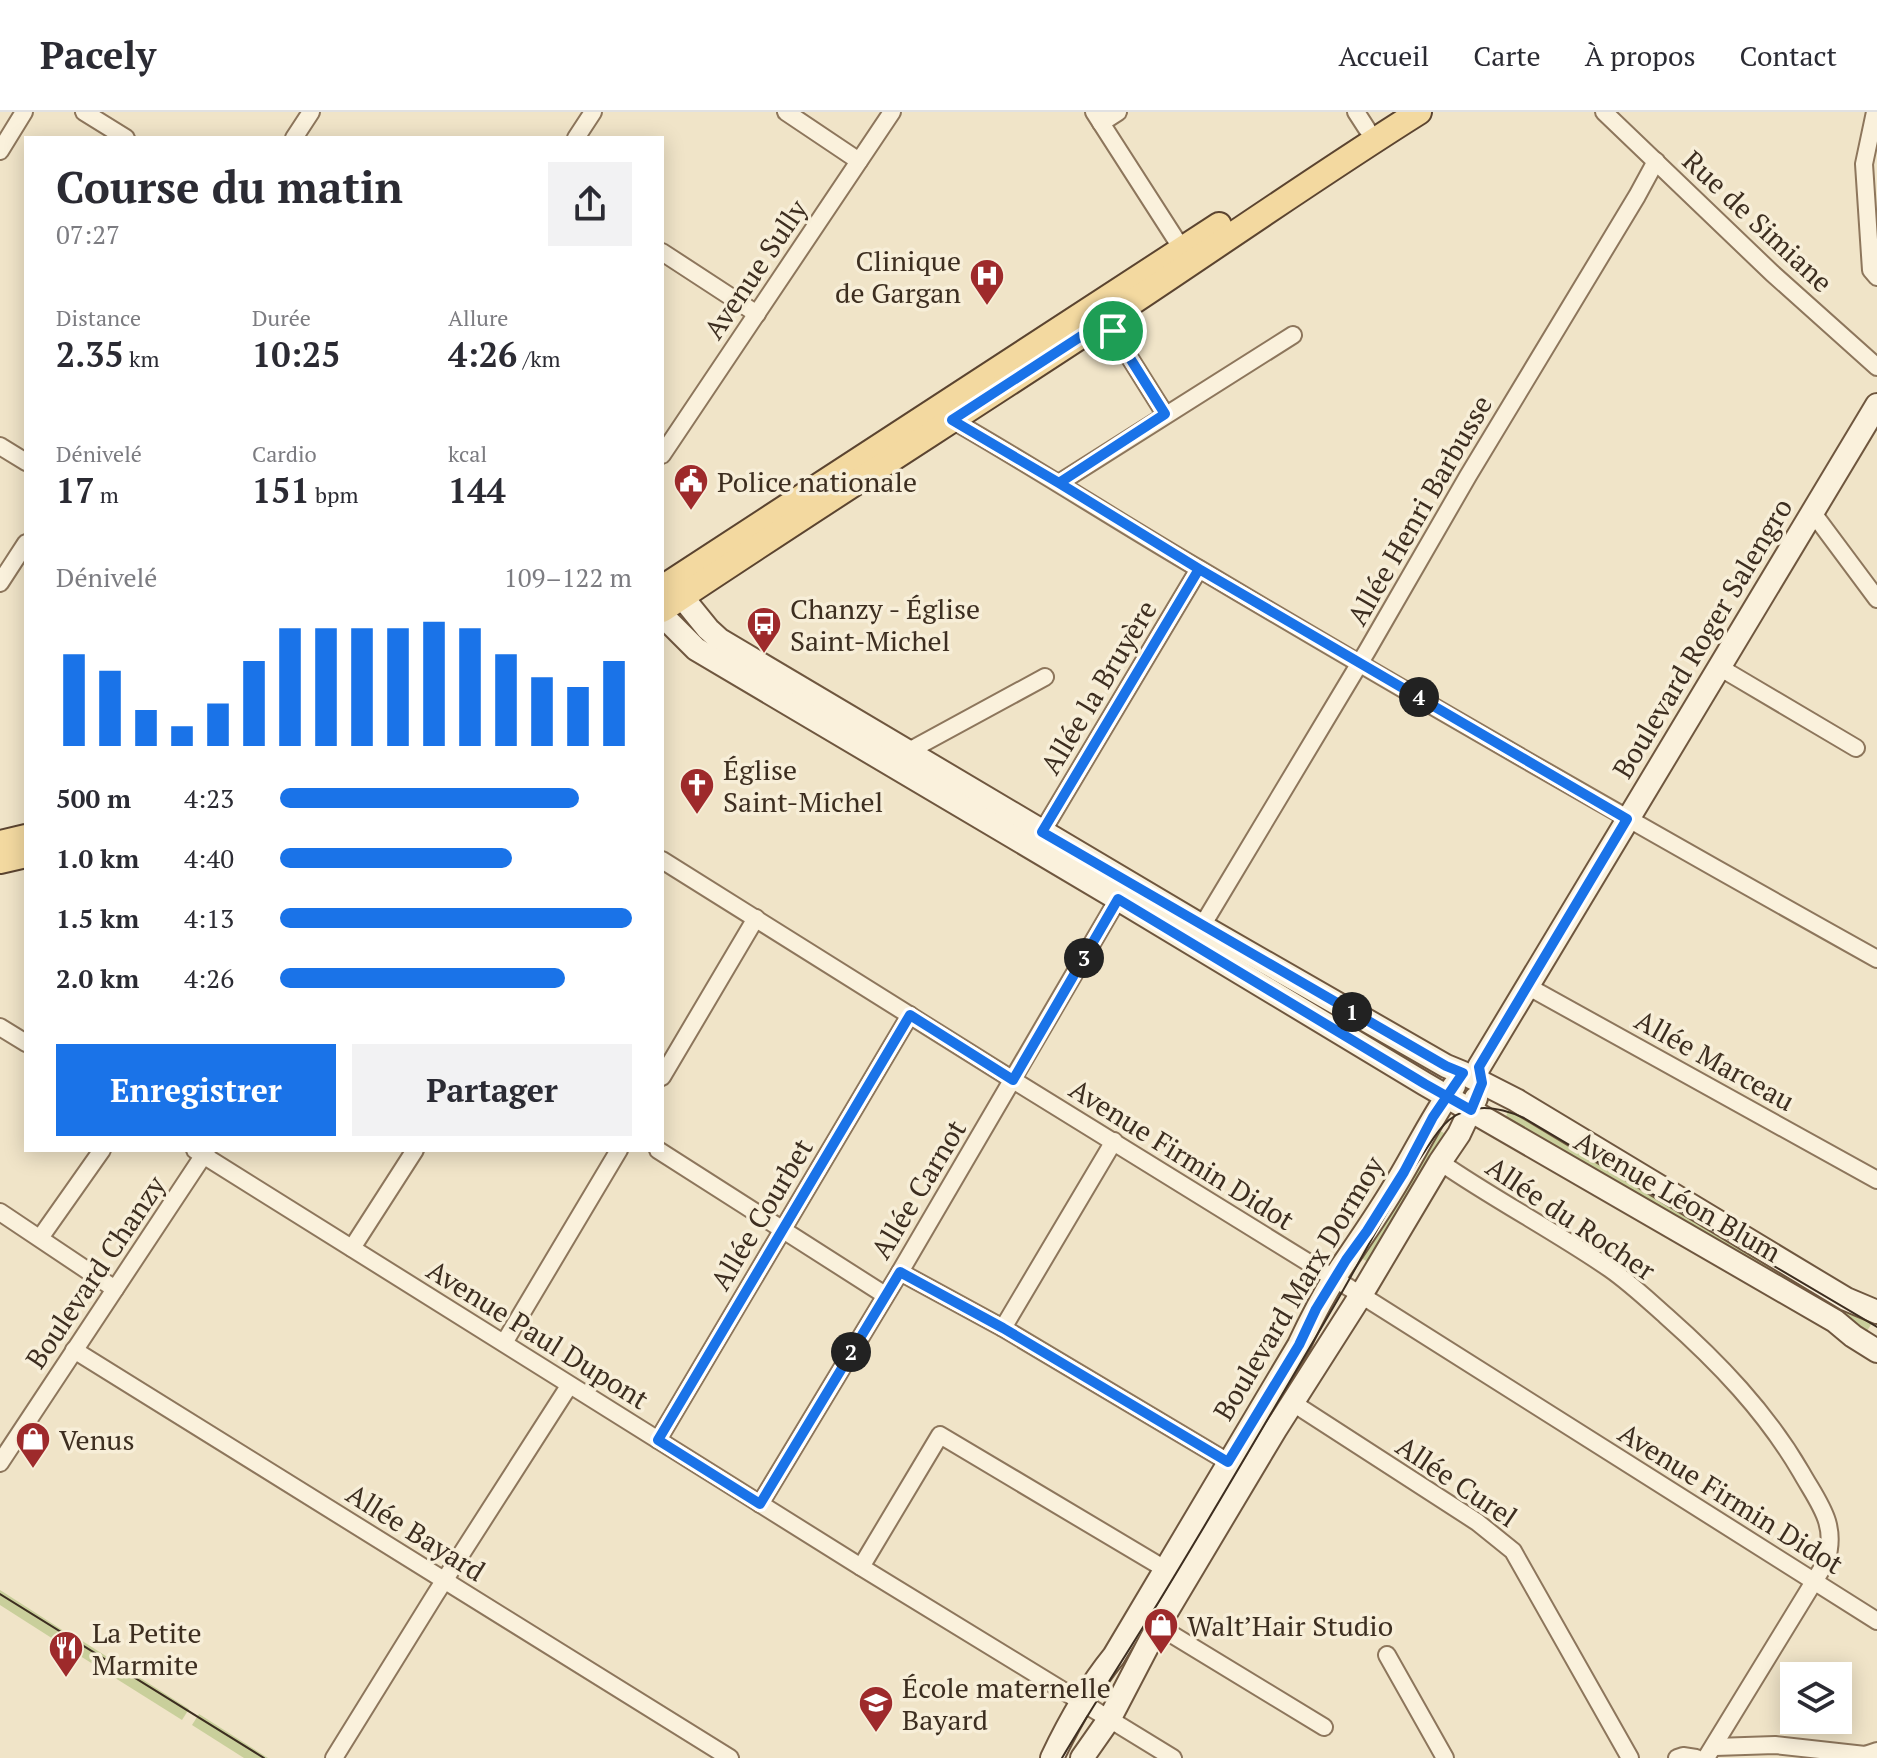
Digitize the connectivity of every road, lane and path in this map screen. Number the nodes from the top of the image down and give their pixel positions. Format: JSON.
{"nodes":[{"id":1,"x":24,"y":112,"type":"edge"},
{"id":2,"x":84,"y":112,"type":"edge"},
{"id":3,"x":311,"y":112,"type":"edge"},
{"id":4,"x":593,"y":112,"type":"edge"},
{"id":5,"x":786,"y":112,"type":"edge"},
{"id":6,"x":892,"y":112,"type":"edge"},
{"id":7,"x":1118,"y":112,"type":"edge"},
{"id":8,"x":1392,"y":112,"type":"edge"},
{"id":9,"x":1419,"y":112,"type":"edge"},
{"id":10,"x":1604,"y":112,"type":"edge"},
{"id":11,"x":1875,"y":112,"type":"edge"},
{"id":12,"x":1097,"y":118,"type":"edge"},
{"id":13,"x":1361,"y":120,"type":"edge"},
{"id":14,"x":123,"y":136,"type":"edge"},
{"id":15,"x":295,"y":136,"type":"edge"},
{"id":16,"x":577,"y":136,"type":"edge"},
{"id":17,"x":0,"y":151,"type":"edge"},
{"id":18,"x":859,"y":161,"type":"junction"},
{"id":19,"x":1656,"y":161,"type":"junction"},
{"id":20,"x":1182,"y":249,"type":"junction"},
{"id":21,"x":664,"y":253,"type":"edge"},
{"id":22,"x":1877,"y":277,"type":"edge"},
{"id":23,"x":757,"y":314,"type":"junction"},
{"id":24,"x":1106,"y":320,"type":"junction"},
{"id":25,"x":1293,"y":335,"type":"dead end"},
{"id":26,"x":1877,"y":367,"type":"edge"},
{"id":27,"x":1877,"y":405,"type":"edge"},
{"id":28,"x":1165,"y":414,"type":"junction"},
{"id":29,"x":952,"y":420,"type":"junction"},
{"id":30,"x":0,"y":446,"type":"edge"},
{"id":31,"x":664,"y":452,"type":"edge"},
{"id":32,"x":24,"y":461,"type":"edge"},
{"id":33,"x":1059,"y":483,"type":"junction"},
{"id":34,"x":1813,"y":513,"type":"junction"},
{"id":35,"x":24,"y":546,"type":"edge"},
{"id":36,"x":1199,"y":569,"type":"junction"},
{"id":37,"x":0,"y":583,"type":"edge"},
{"id":38,"x":1877,"y":599,"type":"edge"},
{"id":39,"x":666,"y":600,"type":"edge"},
{"id":40,"x":1360,"y":663,"type":"junction"},
{"id":41,"x":1719,"y":667,"type":"junction"},
{"id":42,"x":1045,"y":677,"type":"dead end"},
{"id":43,"x":1856,"y":748,"type":"dead end"},
{"id":44,"x":907,"y":752,"type":"junction"},
{"id":45,"x":1627,"y":819,"type":"junction"},
{"id":46,"x":1042,"y":832,"type":"junction"},
{"id":47,"x":24,"y":837,"type":"edge"},
{"id":48,"x":0,"y":843,"type":"edge"},
{"id":49,"x":24,"y":855,"type":"edge"},
{"id":50,"x":0,"y":861,"type":"edge"},
{"id":51,"x":664,"y":861,"type":"edge"},
{"id":52,"x":1118,"y":899,"type":"junction"},
{"id":53,"x":756,"y":918,"type":"junction"},
{"id":54,"x":1202,"y":926,"type":"junction"},
{"id":55,"x":1877,"y":959,"type":"edge"},
{"id":56,"x":1527,"y":986,"type":"junction"},
{"id":57,"x":910,"y":1015,"type":"junction"},
{"id":58,"x":0,"y":1027,"type":"edge"},
{"id":59,"x":24,"y":1042,"type":"edge"},
{"id":60,"x":664,"y":1074,"type":"edge"},
{"id":61,"x":1475,"y":1074,"type":"junction"},
{"id":62,"x":1013,"y":1080,"type":"junction"},
{"id":63,"x":1447,"y":1095,"type":"junction"},
{"id":64,"x":1471,"y":1110,"type":"junction"},
{"id":65,"x":1114,"y":1141,"type":"junction"},
{"id":66,"x":101,"y":1152,"type":"edge"},
{"id":67,"x":202,"y":1152,"type":"edge"},
{"id":68,"x":414,"y":1152,"type":"edge"},
{"id":69,"x":618,"y":1152,"type":"edge"},
{"id":70,"x":661,"y":1152,"type":"edge"},
{"id":71,"x":1440,"y":1162,"type":"junction"},
{"id":72,"x":1877,"y":1180,"type":"edge"},
{"id":73,"x":0,"y":1212,"type":"edge"},
{"id":74,"x":781,"y":1230,"type":"junction"},
{"id":75,"x":40,"y":1238,"type":"junction"},
{"id":76,"x":352,"y":1248,"type":"junction"},
{"id":77,"x":900,"y":1272,"type":"junction"},
{"id":78,"x":1334,"y":1280,"type":"junction"},
{"id":79,"x":115,"y":1289,"type":"junction"},
{"id":80,"x":885,"y":1295,"type":"junction"},
{"id":81,"x":1361,"y":1295,"type":"junction"},
{"id":82,"x":1877,"y":1312,"type":"edge"},
{"id":83,"x":1003,"y":1328,"type":"junction"},
{"id":84,"x":504,"y":1343,"type":"junction"},
{"id":85,"x":74,"y":1350,"type":"junction"},
{"id":86,"x":1877,"y":1351,"type":"edge"},
{"id":87,"x":569,"y":1386,"type":"junction"},
{"id":88,"x":1293,"y":1403,"type":"junction"},
{"id":89,"x":658,"y":1440,"type":"junction"},
{"id":90,"x":1228,"y":1462,"type":"junction"},
{"id":91,"x":0,"y":1463,"type":"edge"},
{"id":92,"x":760,"y":1504,"type":"junction"},
{"id":93,"x":861,"y":1567,"type":"junction"},
{"id":94,"x":1165,"y":1569,"type":"junction"},
{"id":95,"x":445,"y":1580,"type":"junction"},
{"id":96,"x":1815,"y":1582,"type":"junction"},
{"id":97,"x":1877,"y":1621,"type":"edge"},
{"id":98,"x":1158,"y":1626,"type":"junction"},
{"id":99,"x":1387,"y":1655,"type":"dead end"},
{"id":100,"x":1082,"y":1701,"type":"junction"},
{"id":101,"x":1110,"y":1718,"type":"junction"},
{"id":102,"x":1324,"y":1727,"type":"dead end"},
{"id":103,"x":1877,"y":1751,"type":"edge"},
{"id":104,"x":1710,"y":1752,"type":"edge"},
{"id":105,"x":334,"y":1758,"type":"edge"},
{"id":106,"x":730,"y":1758,"type":"edge"},
{"id":107,"x":1052,"y":1758,"type":"edge"},
{"id":108,"x":1082,"y":1758,"type":"edge"},
{"id":109,"x":1173,"y":1758,"type":"edge"},
{"id":110,"x":1445,"y":1758,"type":"edge"},
{"id":111,"x":1630,"y":1758,"type":"edge"},
{"id":112,"x":1677,"y":1758,"type":"edge"},
{"id":113,"x":1696,"y":1758,"type":"edge"}],
"edges":[{"from":1,"to":17,"type":"street"},
{"from":2,"to":14,"type":"street"},
{"from":3,"to":15,"type":"street"},
{"from":4,"to":16,"type":"street"},
{"from":5,"to":18,"type":"street"},
{"from":6,"to":18,"type":"street","name":"Avenue Sully"},
{"from":7,"to":12,"type":"street"},
{"from":8,"to":13,"type":"main road"},
{"from":9,"to":24,"type":"main road"},
{"from":10,"to":19,"type":"street","name":"Rue de Simiane"},
{"from":11,"to":22,"type":"street"},
{"from":12,"to":20,"type":"street"},
{"from":13,"to":20,"type":"main road"},
{"from":18,"to":23,"type":"street","name":"Avenue Sully"},
{"from":19,"to":26,"type":"street","name":"Rue de Simiane"},
{"from":19,"to":40,"type":"street","name":"Allée Henri Barbusse"},
{"from":20,"to":39,"type":"main road"},
{"from":21,"to":23,"type":"street"},
{"from":23,"to":31,"type":"street","name":"Avenue Sully"},
{"from":24,"to":28,"type":"street"},
{"from":24,"to":29,"type":"main road"},
{"from":25,"to":28,"type":"street"},
{"from":27,"to":34,"type":"main road","name":"Boulevard Roger Salengro"},
{"from":28,"to":33,"type":"street"},
{"from":29,"to":33,"type":"street"},
{"from":29,"to":39,"type":"main road"},
{"from":30,"to":32,"type":"street"},
{"from":33,"to":36,"type":"street"},
{"from":34,"to":38,"type":"street"},
{"from":34,"to":41,"type":"main road","name":"Boulevard Roger Salengro"},
{"from":35,"to":37,"type":"street"},
{"from":36,"to":40,"type":"street"},
{"from":36,"to":46,"type":"street","name":"Allée la Bruyère"},
{"from":39,"to":44,"type":"main road","name":"Avenue Léon Blum"},
{"from":39,"to":52,"type":"main road","name":"Avenue Léon Blum"},
{"from":40,"to":45,"type":"street"},
{"from":40,"to":54,"type":"street","name":"Allée Henri Barbusse"},
{"from":41,"to":43,"type":"street"},
{"from":41,"to":45,"type":"main road","name":"Boulevard Roger Salengro"},
{"from":42,"to":44,"type":"street"},
{"from":44,"to":46,"type":"main road","name":"Avenue Léon Blum"},
{"from":45,"to":55,"type":"street"},
{"from":45,"to":56,"type":"main road","name":"Boulevard Roger Salengro"},
{"from":46,"to":54,"type":"main road","name":"Avenue Léon Blum"},
{"from":47,"to":48,"type":"main road"},
{"from":49,"to":50,"type":"main road"},
{"from":51,"to":53,"type":"street","name":"Avenue Firmin Didot"},
{"from":52,"to":62,"type":"street","name":"Allée Carnot"},
{"from":52,"to":63,"type":"main road","name":"Avenue Léon Blum"},
{"from":53,"to":57,"type":"street","name":"Avenue Firmin Didot"},
{"from":53,"to":60,"type":"street"},
{"from":54,"to":61,"type":"main road","name":"Avenue Léon Blum"},
{"from":56,"to":61,"type":"main road","name":"Boulevard Roger Salengro"},
{"from":56,"to":72,"type":"street","name":"Allée Marceau"},
{"from":57,"to":62,"type":"street","name":"Avenue Firmin Didot"},
{"from":57,"to":74,"type":"street","name":"Allée Courbet"},
{"from":58,"to":59,"type":"street"},
{"from":61,"to":63,"type":"main road","name":"Boulevard Marx Dormoy"},
{"from":61,"to":64,"type":"main road","name":"Boulevard Marx Dormoy"},
{"from":61,"to":82,"type":"main road","name":"Avenue Léon Blum"},
{"from":62,"to":65,"type":"street","name":"Avenue Firmin Didot"},
{"from":62,"to":77,"type":"street","name":"Allée Carnot"},
{"from":63,"to":64,"type":"main road","name":"Avenue Léon Blum"},
{"from":63,"to":78,"type":"main road","name":"Boulevard Marx Dormoy"},
{"from":64,"to":71,"type":"main road","name":"Boulevard Marx Dormoy"},
{"from":64,"to":86,"type":"main road","name":"Avenue Léon Blum"},
{"from":65,"to":78,"type":"street","name":"Avenue Firmin Didot"},
{"from":65,"to":83,"type":"street"},
{"from":66,"to":75,"type":"street"},
{"from":67,"to":76,"type":"street","name":"Avenue Paul Dupont"},
{"from":67,"to":79,"type":"street","name":"Boulevard Chanzy"},
{"from":68,"to":76,"type":"street"},
{"from":69,"to":84,"type":"street"},
{"from":70,"to":74,"type":"street"},
{"from":71,"to":81,"type":"main road","name":"Boulevard Marx Dormoy"},
{"from":71,"to":96,"type":"street","name":"Allée du Rocher"},
{"from":73,"to":75,"type":"street"},
{"from":74,"to":80,"type":"street"},
{"from":74,"to":89,"type":"street","name":"Allée Courbet"},
{"from":75,"to":79,"type":"street"},
{"from":76,"to":84,"type":"street","name":"Avenue Paul Dupont"},
{"from":77,"to":80,"type":"street","name":"Allée Carnot"},
{"from":77,"to":83,"type":"street"},
{"from":78,"to":81,"type":"street","name":"Avenue Firmin Didot"},
{"from":78,"to":90,"type":"main road","name":"Boulevard Marx Dormoy"},
{"from":79,"to":85,"type":"street","name":"Boulevard Chanzy"},
{"from":80,"to":92,"type":"street","name":"Allée Carnot"},
{"from":81,"to":88,"type":"main road","name":"Boulevard Marx Dormoy"},
{"from":81,"to":96,"type":"street","name":"Avenue Firmin Didot"},
{"from":83,"to":90,"type":"street"},
{"from":84,"to":87,"type":"street","name":"Avenue Paul Dupont"},
{"from":85,"to":91,"type":"street","name":"Boulevard Chanzy"},
{"from":85,"to":95,"type":"street","name":"Allée Bayard"},
{"from":87,"to":89,"type":"street","name":"Avenue Paul Dupont"},
{"from":87,"to":95,"type":"street"},
{"from":88,"to":98,"type":"main road","name":"Boulevard Marx Dormoy"},
{"from":88,"to":111,"type":"street","name":"Allée Curel"},
{"from":89,"to":92,"type":"street","name":"Avenue Paul Dupont"},
{"from":90,"to":94,"type":"main road","name":"Boulevard Marx Dormoy"},
{"from":92,"to":93,"type":"street","name":"Avenue Paul Dupont"},
{"from":93,"to":94,"type":"street"},
{"from":93,"to":100,"type":"street","name":"Avenue Paul Dupont"},
{"from":94,"to":100,"type":"main road","name":"Boulevard Marx Dormoy"},
{"from":95,"to":105,"type":"street"},
{"from":95,"to":106,"type":"street","name":"Allée Bayard"},
{"from":96,"to":97,"type":"street","name":"Avenue Firmin Didot"},
{"from":96,"to":104,"type":"street","name":"Allée du Rocher"},
{"from":98,"to":101,"type":"main road","name":"Boulevard Marx Dormoy"},
{"from":98,"to":102,"type":"street"},
{"from":99,"to":110,"type":"street"},
{"from":100,"to":101,"type":"street","name":"Avenue Paul Dupont"},
{"from":100,"to":107,"type":"main road","name":"Boulevard Marx Dormoy"},
{"from":101,"to":108,"type":"main road","name":"Boulevard Marx Dormoy"},
{"from":101,"to":109,"type":"street","name":"Avenue Paul Dupont"},
{"from":103,"to":104,"type":"street"},
{"from":112,"to":113,"type":"street"}]}
